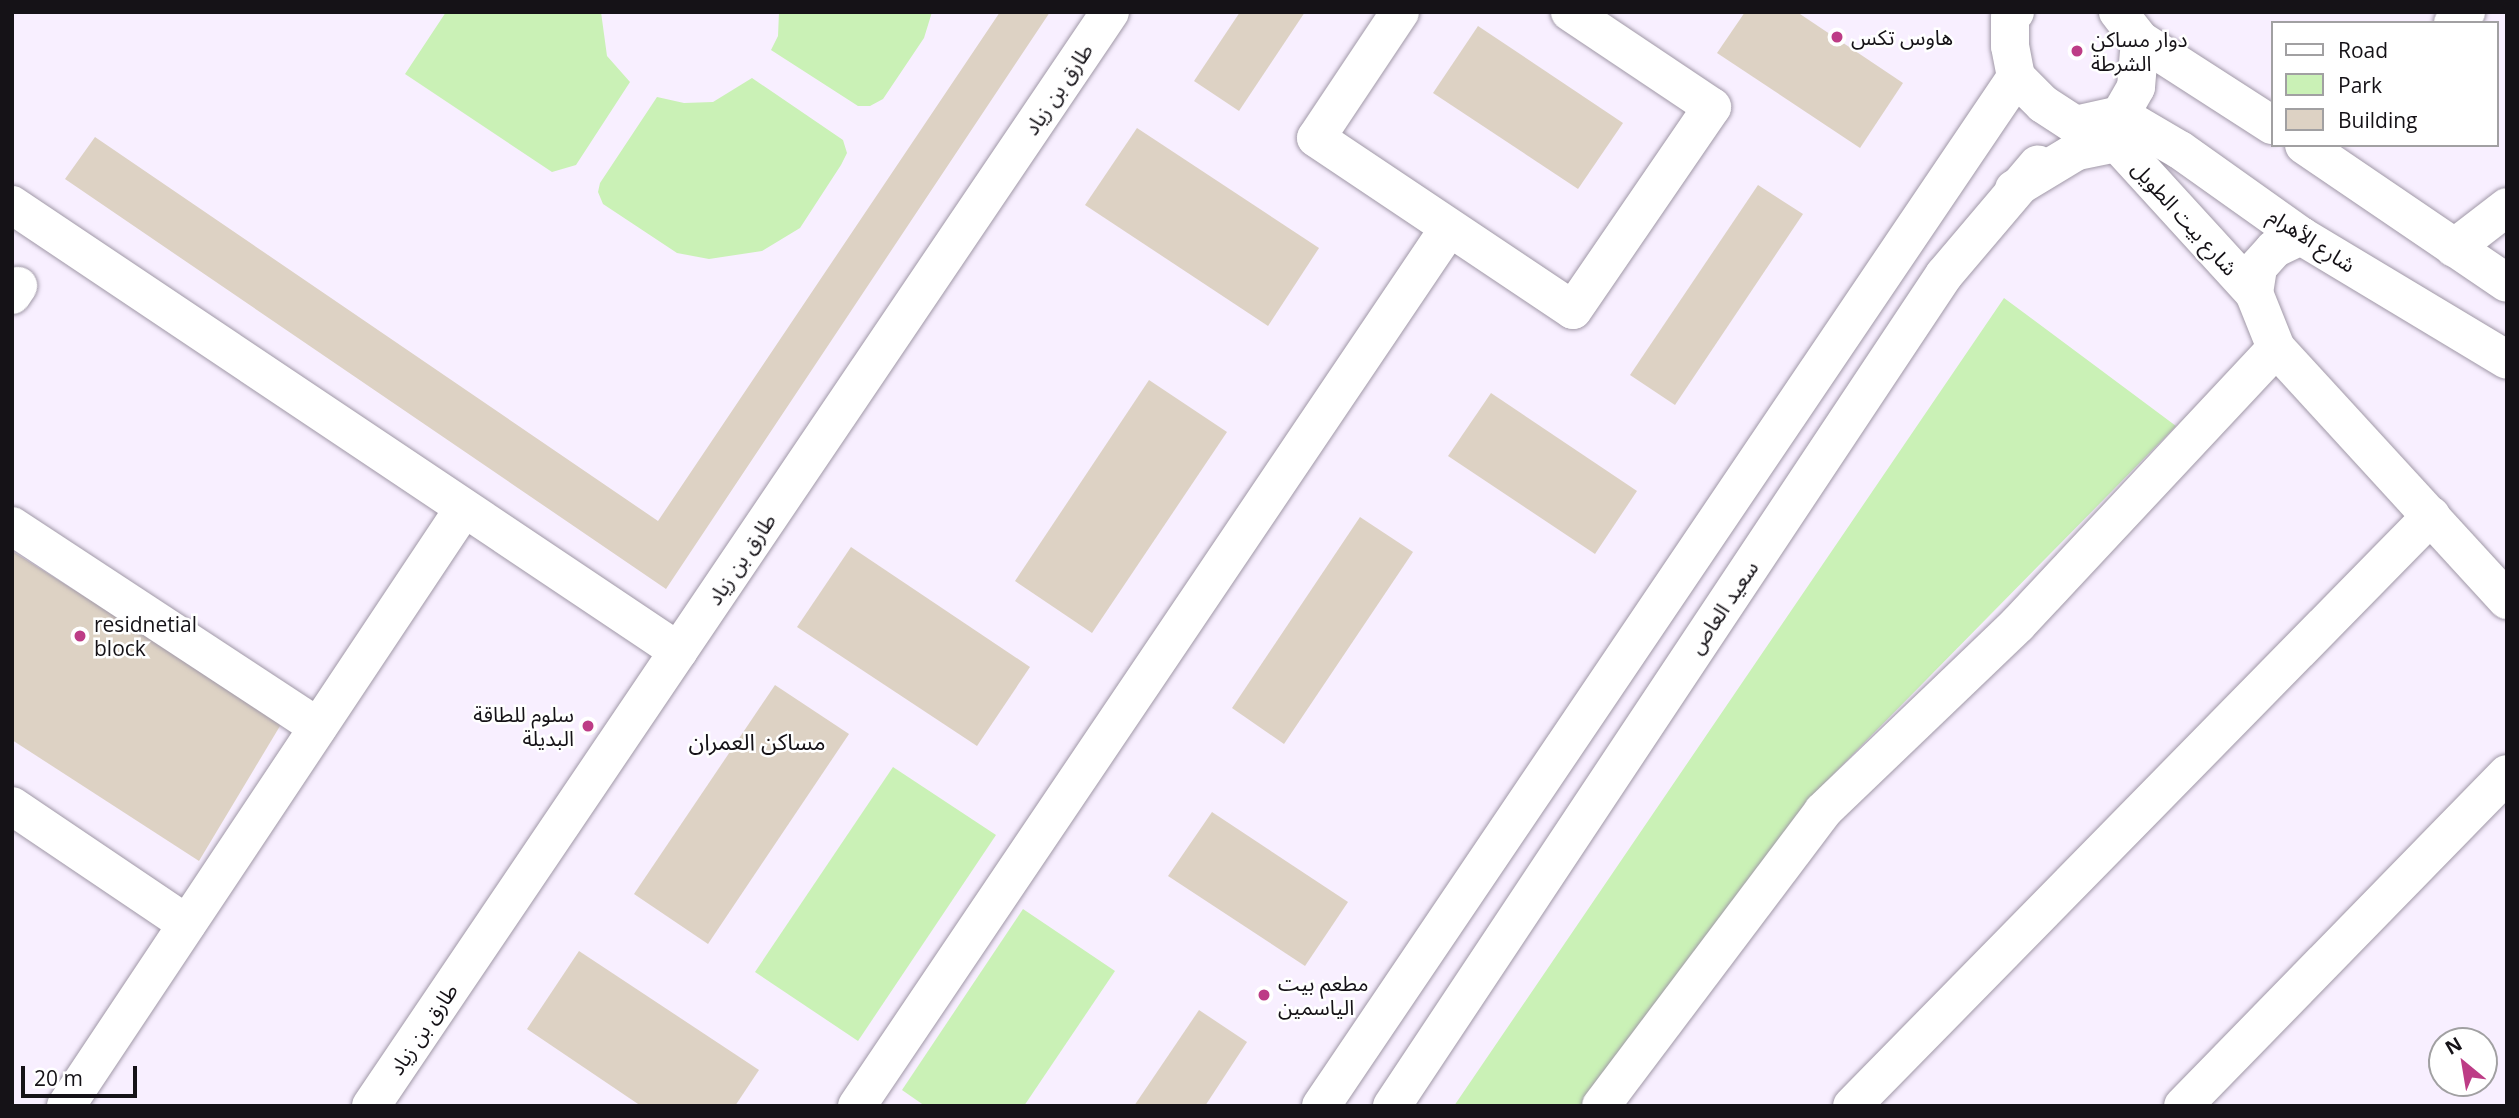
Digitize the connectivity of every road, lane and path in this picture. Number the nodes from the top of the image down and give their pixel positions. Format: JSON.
{"nodes":[{"id":1,"x":1110,"y":12,"type":"edge"},
{"id":2,"x":1400,"y":12,"type":"edge"},
{"id":3,"x":1577,"y":14,"type":"edge"},
{"id":4,"x":2010,"y":14,"type":"edge"},
{"id":5,"x":2128,"y":20,"type":"edge"},
{"id":6,"x":2016,"y":77,"type":"junction"},
{"id":7,"x":2270,"y":124,"type":"edge"},
{"id":8,"x":2075,"y":125,"type":"junction"},
{"id":9,"x":2118,"y":129,"type":"junction"},
{"id":10,"x":2307,"y":147,"type":"edge"},
{"id":11,"x":2014,"y":189,"type":"junction"},
{"id":12,"x":12,"y":205,"type":"edge"},
{"id":13,"x":2507,"y":207,"type":"edge"},
{"id":14,"x":1449,"y":228,"type":"junction"},
{"id":15,"x":2301,"y":236,"type":"junction"},
{"id":16,"x":2454,"y":248,"type":"junction"},
{"id":17,"x":2507,"y":283,"type":"edge"},
{"id":18,"x":2253,"y":293,"type":"junction"},
{"id":19,"x":2276,"y":348,"type":"junction"},
{"id":20,"x":2507,"y":360,"type":"edge"},
{"id":21,"x":464,"y":508,"type":"junction"},
{"id":22,"x":2431,"y":516,"type":"junction"},
{"id":23,"x":12,"y":526,"type":"edge"},
{"id":24,"x":2507,"y":600,"type":"edge"},
{"id":25,"x":678,"y":652,"type":"junction"},
{"id":26,"x":318,"y":727,"type":"junction"},
{"id":27,"x":2507,"y":774,"type":"edge"},
{"id":28,"x":12,"y":806,"type":"edge"},
{"id":29,"x":187,"y":924,"type":"junction"},
{"id":30,"x":66,"y":1106,"type":"edge"},
{"id":31,"x":371,"y":1106,"type":"edge"},
{"id":32,"x":857,"y":1106,"type":"edge"},
{"id":33,"x":1321,"y":1106,"type":"edge"},
{"id":34,"x":1392,"y":1106,"type":"edge"},
{"id":35,"x":1601,"y":1106,"type":"edge"},
{"id":36,"x":1852,"y":1106,"type":"edge"},
{"id":37,"x":2183,"y":1106,"type":"edge"}],
"edges":[{"from":1,"to":25,"type":"street","name":"طارق بن زياد"},
{"from":2,"to":14,"type":"street"},
{"from":3,"to":14,"type":"street"},
{"from":4,"to":6,"type":"street"},
{"from":5,"to":7,"type":"street"},
{"from":5,"to":9,"type":"street"},
{"from":6,"to":8,"type":"street"},
{"from":6,"to":33,"type":"street"},
{"from":8,"to":9,"type":"street"},
{"from":8,"to":11,"type":"street","name":"سعيد العاص"},
{"from":9,"to":11,"type":"street"},
{"from":9,"to":15,"type":"street","name":"شارع الأهرام"},
{"from":9,"to":18,"type":"street","name":"شارع بيت الطويل"},
{"from":10,"to":16,"type":"street"},
{"from":11,"to":34,"type":"street","name":"سعيد العاص"},
{"from":12,"to":21,"type":"street"},
{"from":13,"to":16,"type":"street"},
{"from":14,"to":32,"type":"street"},
{"from":15,"to":18,"type":"street"},
{"from":15,"to":20,"type":"street","name":"شارع الأهرام"},
{"from":16,"to":17,"type":"street"},
{"from":18,"to":19,"type":"street","name":"شارع بيت الطويل"},
{"from":19,"to":22,"type":"street"},
{"from":19,"to":35,"type":"street"},
{"from":21,"to":25,"type":"street"},
{"from":21,"to":26,"type":"street"},
{"from":22,"to":24,"type":"street"},
{"from":22,"to":36,"type":"street"},
{"from":23,"to":26,"type":"street"},
{"from":25,"to":31,"type":"street","name":"طارق بن زياد"},
{"from":26,"to":29,"type":"street"},
{"from":27,"to":37,"type":"street"},
{"from":28,"to":29,"type":"street"},
{"from":29,"to":30,"type":"street"}]}
